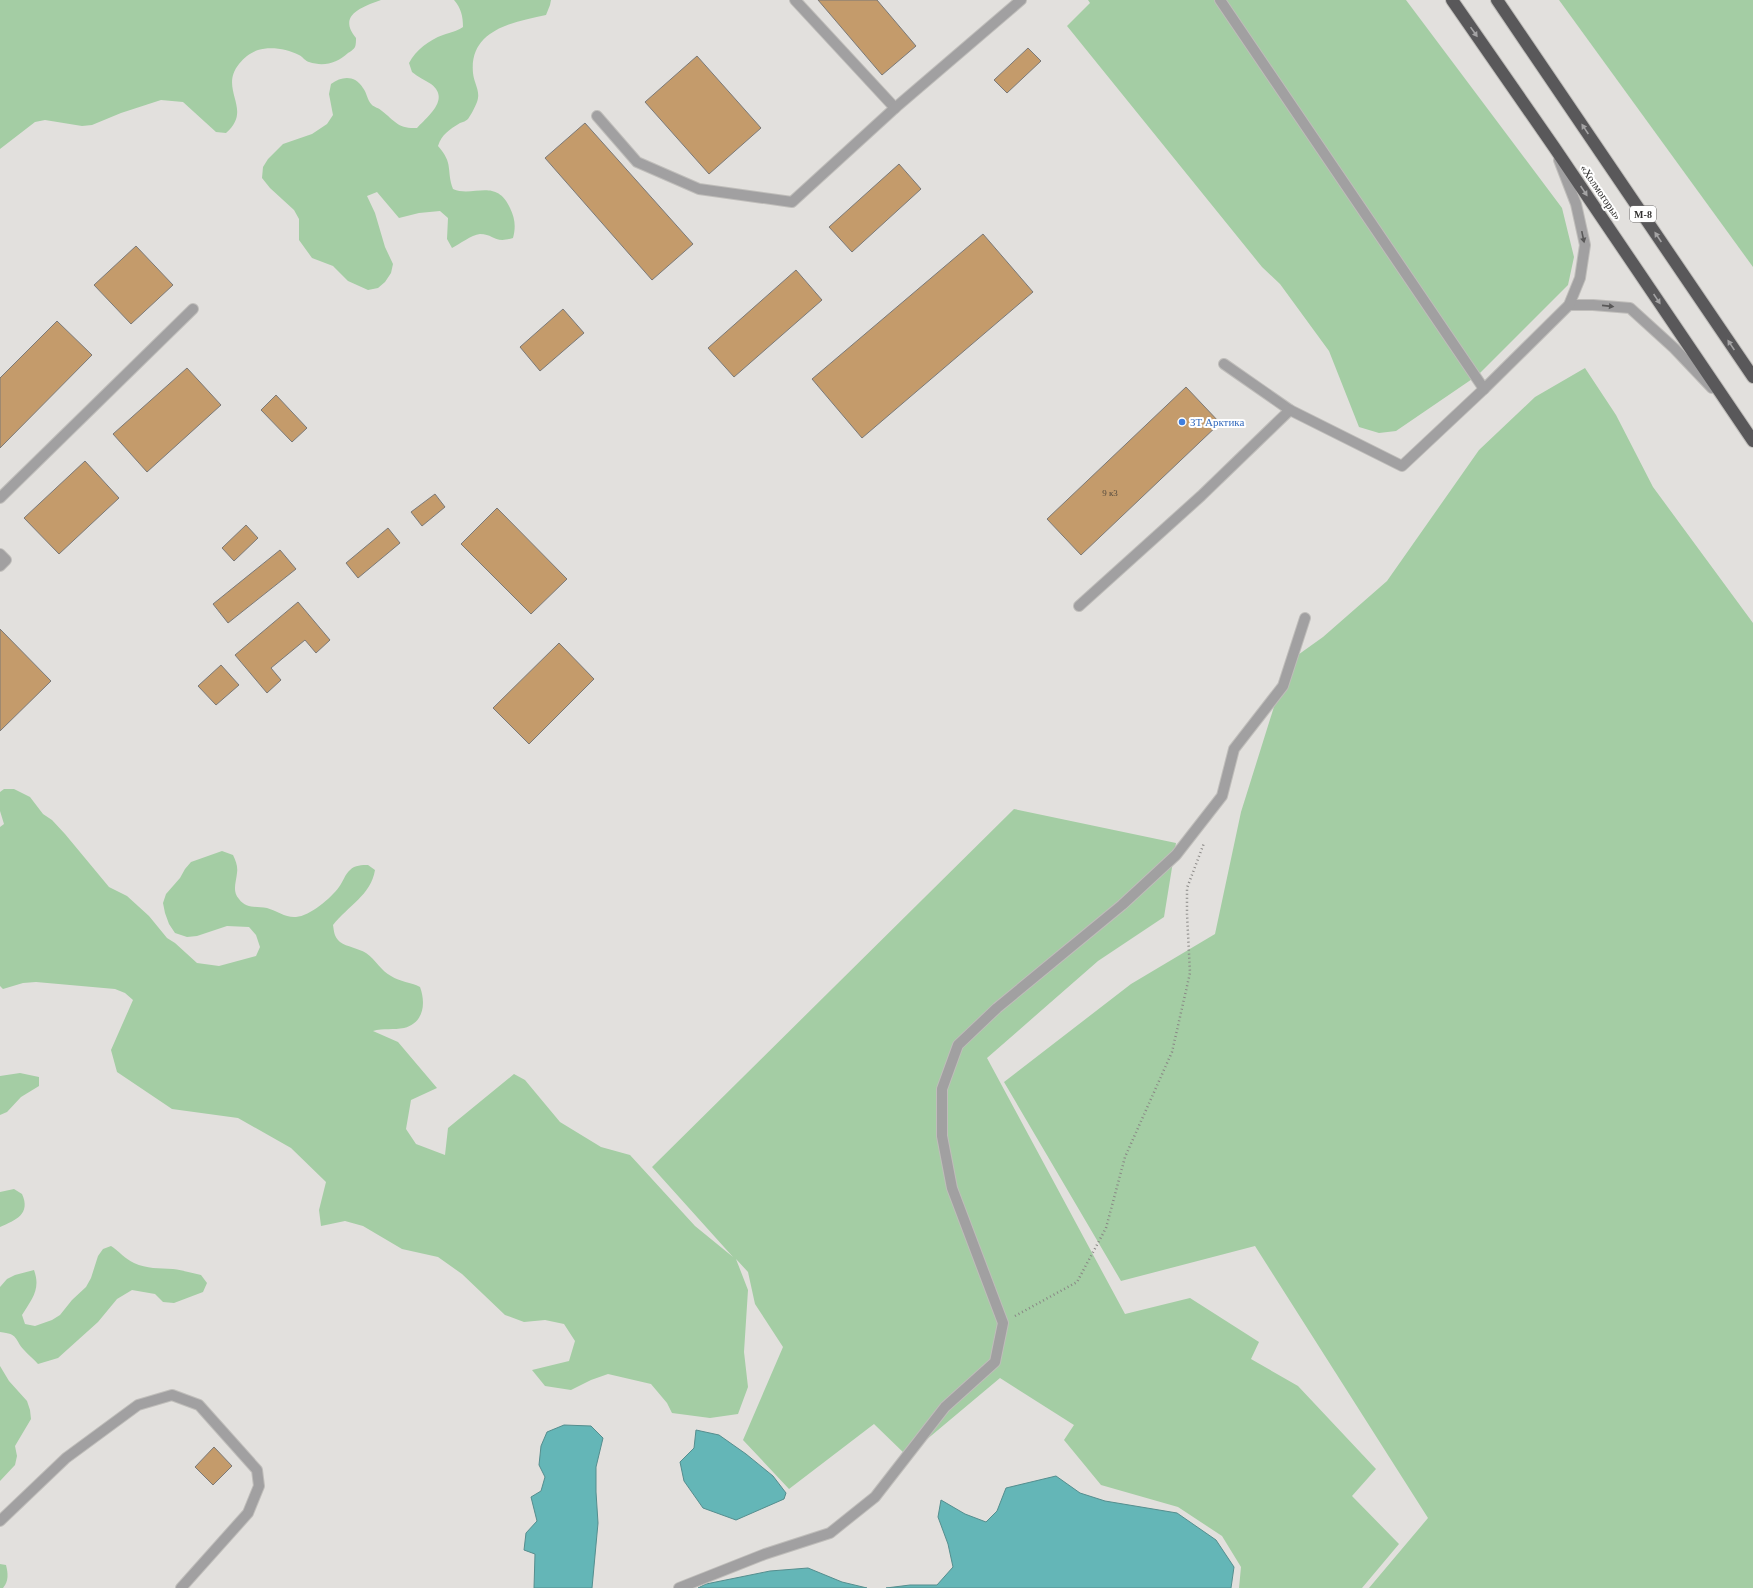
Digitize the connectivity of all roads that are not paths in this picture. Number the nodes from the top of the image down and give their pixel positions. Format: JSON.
{"nodes":[{"id":1,"x":795,"y":0,"type":"edge"},
{"id":2,"x":1021,"y":0,"type":"edge"},
{"id":3,"x":1220,"y":0,"type":"edge"},
{"id":4,"x":1452,"y":0,"type":"edge"},
{"id":5,"x":1497,"y":0,"type":"edge"},
{"id":6,"x":895,"y":108,"type":"junction"},
{"id":7,"x":597,"y":116,"type":"dead end"},
{"id":8,"x":1554,"y":147,"type":"junction"},
{"id":9,"x":1569,"y":305,"type":"junction"},
{"id":10,"x":193,"y":309,"type":"dead end"},
{"id":11,"x":1224,"y":364,"type":"dead end"},
{"id":12,"x":1753,"y":377,"type":"edge"},
{"id":13,"x":1484,"y":389,"type":"junction"},
{"id":14,"x":1730,"y":407,"type":"junction"},
{"id":15,"x":1290,"y":410,"type":"junction"},
{"id":16,"x":1753,"y":441,"type":"edge"},
{"id":17,"x":0,"y":498,"type":"edge"},
{"id":18,"x":0,"y":554,"type":"edge"},
{"id":19,"x":0,"y":566,"type":"edge"},
{"id":20,"x":1079,"y":606,"type":"dead end"},
{"id":21,"x":1306,"y":618,"type":"dead end"},
{"id":22,"x":0,"y":1521,"type":"edge"},
{"id":23,"x":181,"y":1588,"type":"edge"},
{"id":24,"x":679,"y":1588,"type":"edge"}],
"edges":[{"from":1,"to":6,"type":"street"},
{"from":2,"to":6,"type":"street"},
{"from":3,"to":13,"type":"street"},
{"from":4,"to":8,"type":"highway","name":"«Холмогоры»","one_way":true},
{"from":12,"to":5,"type":"highway","name":"«Холмогоры»","number":"М-8","one_way":true},
{"from":6,"to":7,"type":"street"},
{"from":8,"to":9,"type":"street","one_way":true},
{"from":8,"to":14,"type":"highway","name":"«Холмогоры»","one_way":true},
{"from":9,"to":13,"type":"street"},
{"from":9,"to":14,"type":"street","one_way":true},
{"from":10,"to":17,"type":"street"},
{"from":11,"to":15,"type":"street"},
{"from":13,"to":15,"type":"street"},
{"from":14,"to":16,"type":"highway","name":"«Холмогоры»"},
{"from":15,"to":20,"type":"street"},
{"from":18,"to":19,"type":"street"},
{"from":21,"to":24,"type":"street"},
{"from":22,"to":23,"type":"street"}]}
